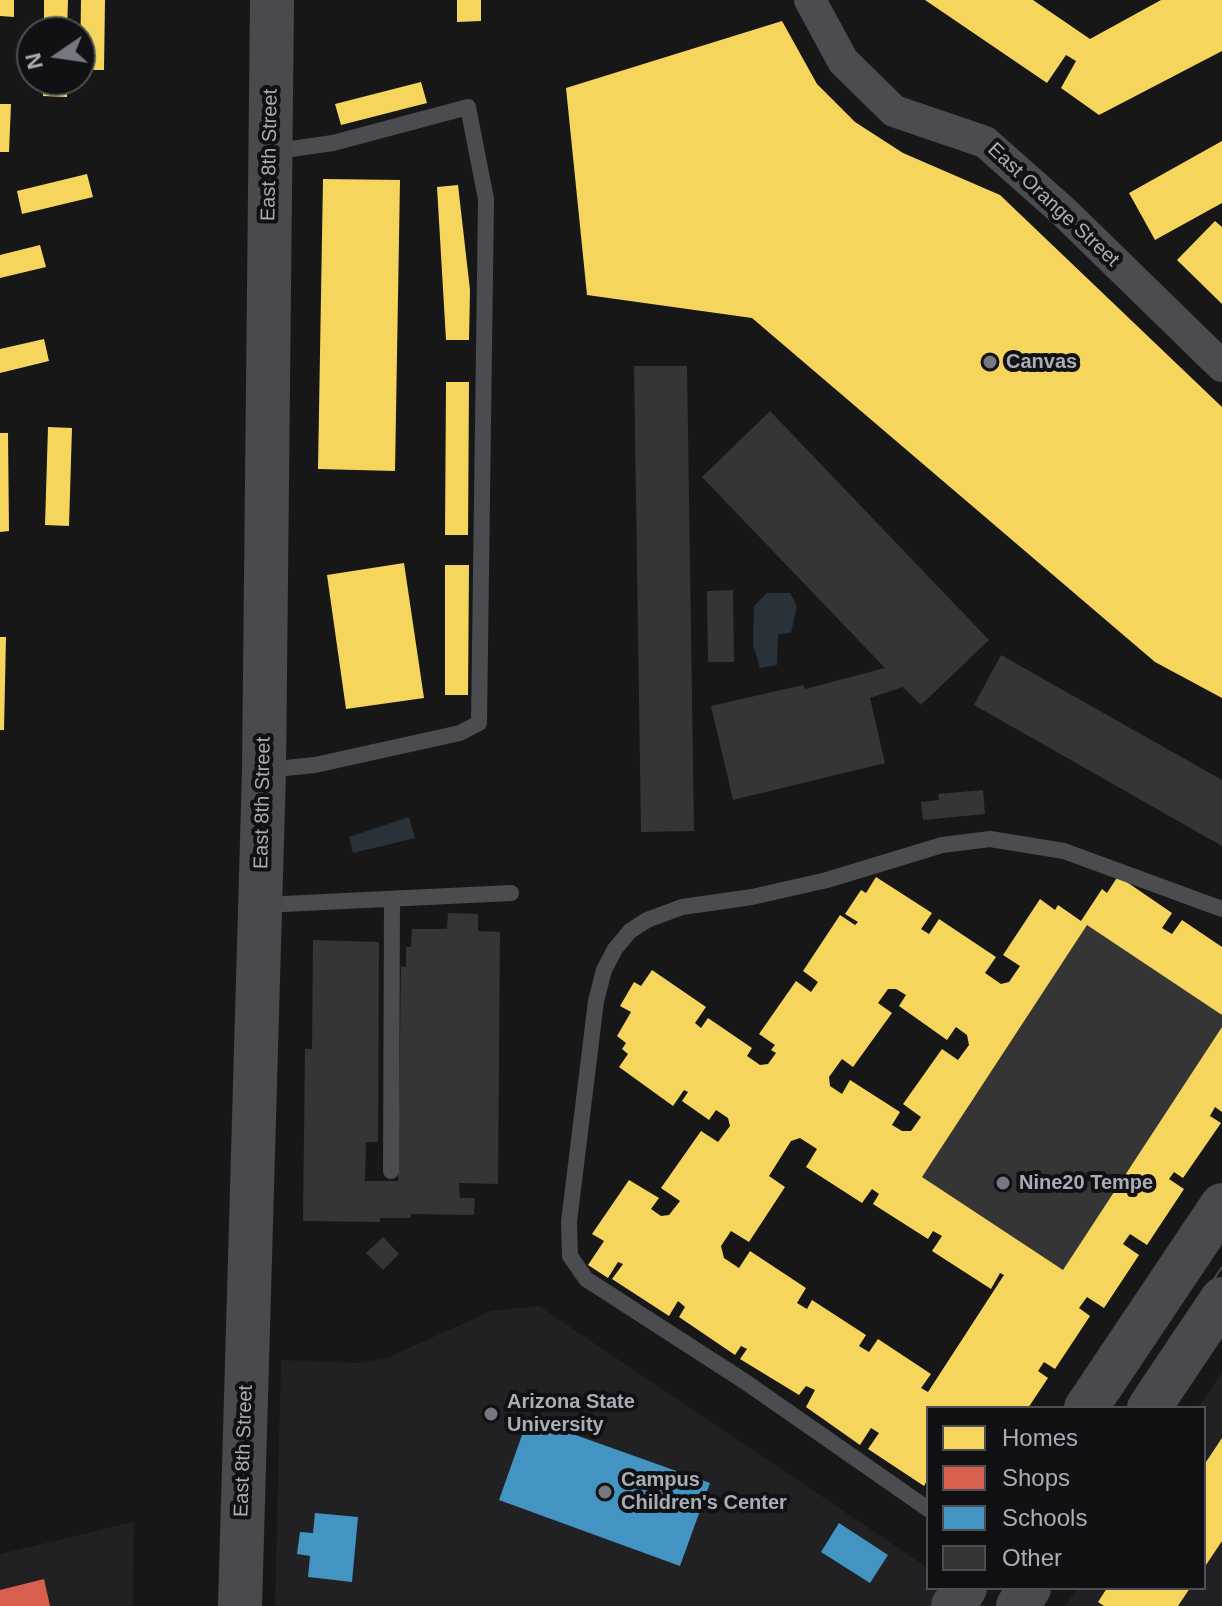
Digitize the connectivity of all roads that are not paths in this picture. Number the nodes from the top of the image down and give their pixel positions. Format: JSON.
{"nodes":[{"id":1,"x":272,"y":0,"type":"edge"},
{"id":2,"x":810,"y":0,"type":"edge"},
{"id":3,"x":269,"y":152,"type":"junction"},
{"id":4,"x":1222,"y":366,"type":"edge"},
{"id":5,"x":264,"y":771,"type":"junction"},
{"id":6,"x":511,"y":893,"type":"dead end"},
{"id":7,"x":392,"y":899,"type":"junction"},
{"id":8,"x":261,"y":905,"type":"junction"},
{"id":9,"x":1222,"y":909,"type":"edge"},
{"id":10,"x":391,"y":1171,"type":"dead end"},
{"id":11,"x":1222,"y":1205,"type":"edge"},
{"id":12,"x":1222,"y":1299,"type":"edge"},
{"id":13,"x":1087,"y":1406,"type":"edge"},
{"id":14,"x":1150,"y":1406,"type":"edge"},
{"id":15,"x":926,"y":1508,"type":"edge"},
{"id":16,"x":240,"y":1606,"type":"edge"}],
"edges":[{"from":1,"to":3,"type":"street","name":"East 8th Street"},
{"from":2,"to":4,"type":"street","name":"East Orange Street"},
{"from":3,"to":5,"type":"street","name":"East 8th Street"},
{"from":3,"to":5,"type":"lane"},
{"from":5,"to":8,"type":"street","name":"East 8th Street"},
{"from":6,"to":7,"type":"lane"},
{"from":7,"to":8,"type":"lane"},
{"from":7,"to":10,"type":"lane"},
{"from":8,"to":16,"type":"street","name":"East 8th Street"},
{"from":9,"to":15,"type":"lane"},
{"from":11,"to":13,"type":"street"},
{"from":12,"to":14,"type":"street"}]}
